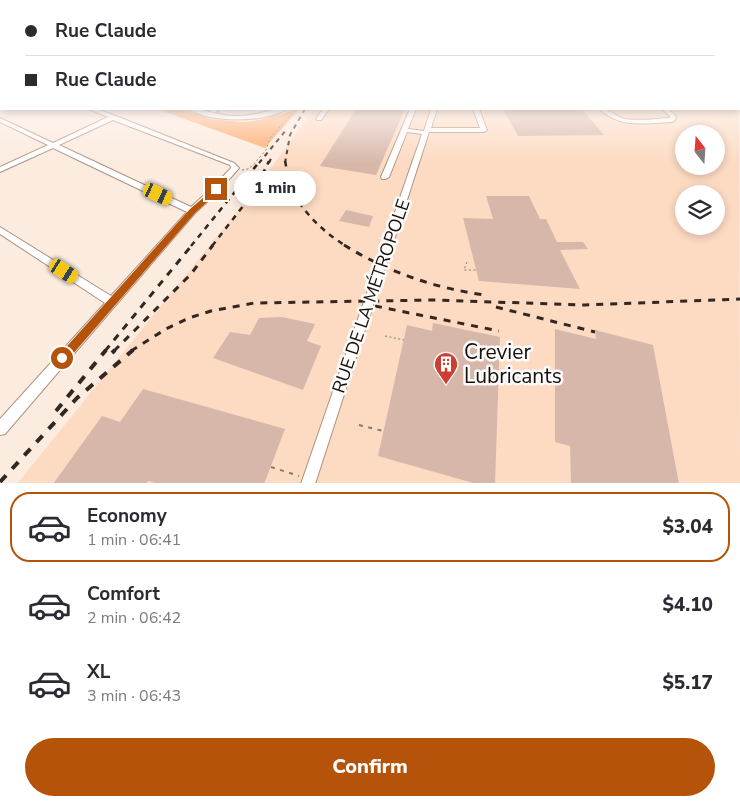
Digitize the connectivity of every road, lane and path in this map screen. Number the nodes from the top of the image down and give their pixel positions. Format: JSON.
{"nodes":[{"id":1,"x":111,"y":119,"type":"edge"},
{"id":2,"x":118,"y":119,"type":"edge"},
{"id":3,"x":287,"y":119,"type":"edge"},
{"id":4,"x":410,"y":119,"type":"edge"},
{"id":5,"x":431,"y":119,"type":"edge"},
{"id":6,"x":480,"y":119,"type":"edge"},
{"id":7,"x":616,"y":119,"type":"edge"},
{"id":8,"x":672,"y":119,"type":"edge"},
{"id":9,"x":0,"y":120,"type":"edge"},
{"id":10,"x":405,"y":130,"type":"junction"},
{"id":11,"x":427,"y":132,"type":"junction"},
{"id":12,"x":52,"y":145,"type":"junction"},
{"id":13,"x":237,"y":168,"type":"junction"},
{"id":14,"x":0,"y":170,"type":"edge"},
{"id":15,"x":385,"y":178,"type":"dead end"},
{"id":16,"x":192,"y":211,"type":"junction"},
{"id":17,"x":0,"y":230,"type":"edge"},
{"id":18,"x":467,"y":262,"type":"dead end"},
{"id":19,"x":460,"y":269,"type":"dead end"},
{"id":20,"x":464,"y":270,"type":"junction"},
{"id":21,"x":476,"y":270,"type":"dead end"},
{"id":22,"x":112,"y":302,"type":"junction"},
{"id":23,"x":385,"y":336,"type":"dead end"},
{"id":24,"x":404,"y":340,"type":"dead end"},
{"id":25,"x":358,"y":425,"type":"dead end"},
{"id":26,"x":0,"y":429,"type":"edge"},
{"id":27,"x":383,"y":430,"type":"dead end"},
{"id":28,"x":271,"y":467,"type":"dead end"},
{"id":29,"x":309,"y":482,"type":"edge"}],
"edges":[{"from":1,"to":12,"type":"street"},
{"from":2,"to":13,"type":"street"},
{"from":3,"to":13,"type":"path"},
{"from":4,"to":10,"type":"street"},
{"from":5,"to":11,"type":"street","name":"RUE DE LA MÉTROPOLE"},
{"from":6,"to":11,"type":"street"},
{"from":7,"to":8,"type":"street"},
{"from":9,"to":12,"type":"street"},
{"from":10,"to":11,"type":"street"},
{"from":10,"to":15,"type":"street"},
{"from":11,"to":29,"type":"street","name":"RUE DE LA MÉTROPOLE"},
{"from":12,"to":14,"type":"street"},
{"from":12,"to":16,"type":"street"},
{"from":13,"to":16,"type":"street"},
{"from":16,"to":22,"type":"street"},
{"from":17,"to":22,"type":"street"},
{"from":18,"to":20,"type":"path"},
{"from":19,"to":20,"type":"path"},
{"from":20,"to":21,"type":"path"},
{"from":22,"to":26,"type":"street"},
{"from":23,"to":24,"type":"path"},
{"from":25,"to":27,"type":"path"},
{"from":28,"to":29,"type":"path"}]}
